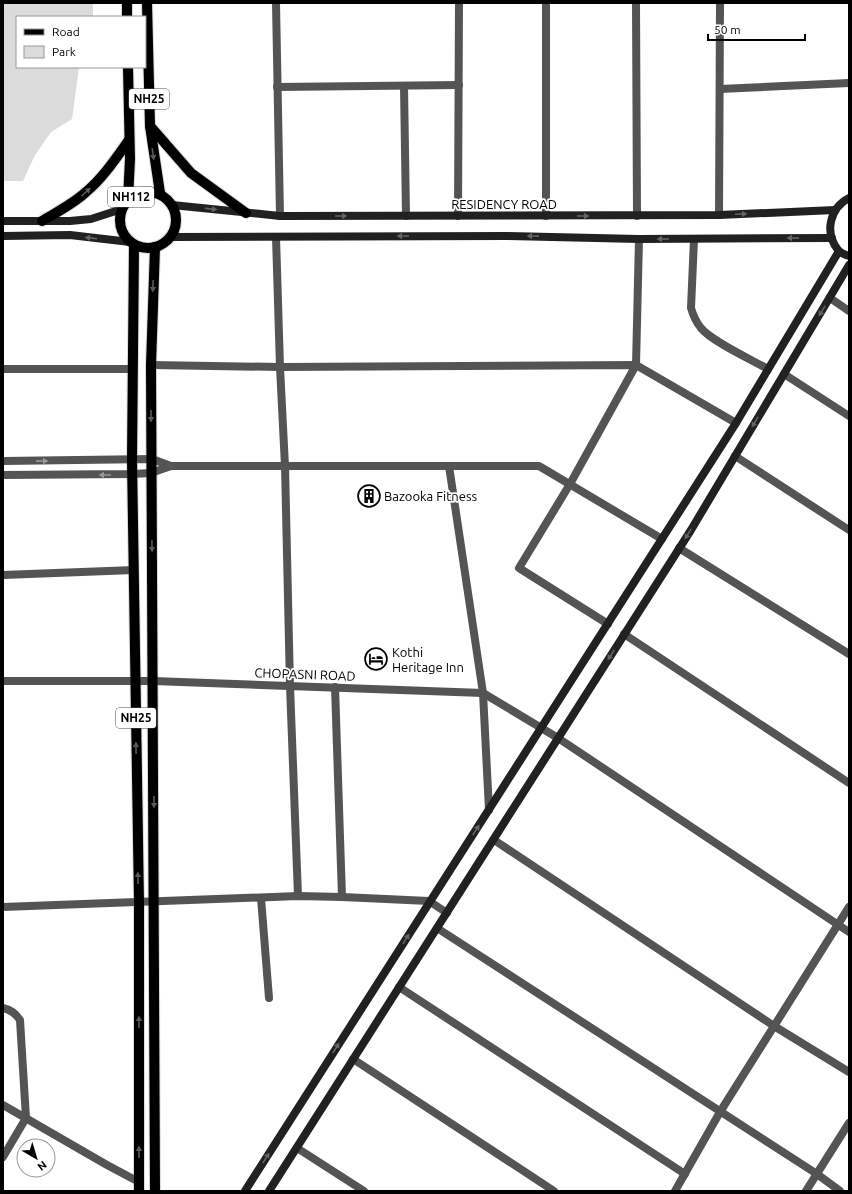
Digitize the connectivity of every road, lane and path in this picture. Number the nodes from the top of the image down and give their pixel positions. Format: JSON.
{"nodes":[{"id":1,"x":126,"y":3,"type":"edge"},
{"id":2,"x":147,"y":3,"type":"edge"},
{"id":3,"x":276,"y":3,"type":"edge"},
{"id":4,"x":459,"y":3,"type":"edge"},
{"id":5,"x":546,"y":3,"type":"edge"},
{"id":6,"x":636,"y":3,"type":"edge"},
{"id":7,"x":720,"y":3,"type":"edge"},
{"id":8,"x":127,"y":16,"type":"edge"},
{"id":9,"x":128,"y":68,"type":"edge"},
{"id":10,"x":849,"y":83,"type":"edge"},
{"id":11,"x":459,"y":85,"type":"junction"},
{"id":12,"x":404,"y":86,"type":"junction"},
{"id":13,"x":277,"y":87,"type":"junction"},
{"id":14,"x":720,"y":89,"type":"junction"},
{"id":15,"x":150,"y":126,"type":"junction"},
{"id":16,"x":129,"y":140,"type":"junction"},
{"id":17,"x":160,"y":193,"type":"junction"},
{"id":18,"x":849,"y":198,"type":"edge"},
{"id":19,"x":128,"y":199,"type":"junction"},
{"id":20,"x":172,"y":204,"type":"junction"},
{"id":21,"x":122,"y":209,"type":"junction"},
{"id":22,"x":835,"y":210,"type":"junction"},
{"id":23,"x":246,"y":213,"type":"junction"},
{"id":24,"x":719,"y":215,"type":"junction"},
{"id":25,"x":280,"y":216,"type":"junction"},
{"id":26,"x":406,"y":216,"type":"junction"},
{"id":27,"x":458,"y":216,"type":"junction"},
{"id":28,"x":546,"y":216,"type":"junction"},
{"id":29,"x":637,"y":216,"type":"junction"},
{"id":30,"x":3,"y":221,"type":"edge"},
{"id":31,"x":42,"y":221,"type":"junction"},
{"id":32,"x":3,"y":236,"type":"edge"},
{"id":33,"x":171,"y":237,"type":"junction"},
{"id":34,"x":276,"y":237,"type":"junction"},
{"id":35,"x":832,"y":238,"type":"junction"},
{"id":36,"x":639,"y":239,"type":"junction"},
{"id":37,"x":694,"y":239,"type":"junction"},
{"id":38,"x":132,"y":243,"type":"junction"},
{"id":39,"x":155,"y":247,"type":"junction"},
{"id":40,"x":839,"y":251,"type":"junction"},
{"id":41,"x":849,"y":256,"type":"edge"},
{"id":42,"x":849,"y":265,"type":"edge"},
{"id":43,"x":830,"y":298,"type":"junction"},
{"id":44,"x":849,"y":311,"type":"edge"},
{"id":45,"x":151,"y":364,"type":"junction"},
{"id":46,"x":636,"y":365,"type":"junction"},
{"id":47,"x":280,"y":367,"type":"junction"},
{"id":48,"x":133,"y":368,"type":"junction"},
{"id":49,"x":3,"y":369,"type":"edge"},
{"id":50,"x":768,"y":369,"type":"junction"},
{"id":51,"x":784,"y":374,"type":"junction"},
{"id":52,"x":849,"y":416,"type":"edge"},
{"id":53,"x":736,"y":423,"type":"junction"},
{"id":54,"x":735,"y":456,"type":"junction"},
{"id":55,"x":152,"y":459,"type":"junction"},
{"id":56,"x":132,"y":460,"type":"junction"},
{"id":57,"x":3,"y":461,"type":"edge"},
{"id":58,"x":171,"y":466,"type":"junction"},
{"id":59,"x":285,"y":466,"type":"junction"},
{"id":60,"x":449,"y":466,"type":"junction"},
{"id":61,"x":151,"y":473,"type":"junction"},
{"id":62,"x":132,"y":474,"type":"junction"},
{"id":63,"x":3,"y":476,"type":"edge"},
{"id":64,"x":570,"y":484,"type":"junction"},
{"id":65,"x":849,"y":530,"type":"edge"},
{"id":66,"x":662,"y":539,"type":"junction"},
{"id":67,"x":679,"y":548,"type":"junction"},
{"id":68,"x":134,"y":570,"type":"junction"},
{"id":69,"x":3,"y":575,"type":"edge"},
{"id":70,"x":608,"y":624,"type":"junction"},
{"id":71,"x":624,"y":634,"type":"junction"},
{"id":72,"x":849,"y":654,"type":"edge"},
{"id":73,"x":3,"y":680,"type":"edge"},
{"id":74,"x":135,"y":681,"type":"junction"},
{"id":75,"x":153,"y":681,"type":"junction"},
{"id":76,"x":290,"y":686,"type":"junction"},
{"id":77,"x":335,"y":687,"type":"junction"},
{"id":78,"x":483,"y":693,"type":"junction"},
{"id":79,"x":541,"y":728,"type":"junction"},
{"id":80,"x":558,"y":738,"type":"junction"},
{"id":81,"x":849,"y":783,"type":"edge"},
{"id":82,"x":489,"y":810,"type":"junction"},
{"id":83,"x":494,"y":840,"type":"junction"},
{"id":84,"x":298,"y":896,"type":"junction"},
{"id":85,"x":342,"y":897,"type":"junction"},
{"id":86,"x":261,"y":898,"type":"junction"},
{"id":87,"x":155,"y":901,"type":"junction"},
{"id":88,"x":429,"y":901,"type":"junction"},
{"id":89,"x":139,"y":902,"type":"junction"},
{"id":90,"x":849,"y":907,"type":"edge"},
{"id":91,"x":3,"y":908,"type":"edge"},
{"id":92,"x":447,"y":913,"type":"junction"},
{"id":93,"x":837,"y":925,"type":"junction"},
{"id":94,"x":437,"y":928,"type":"junction"},
{"id":95,"x":849,"y":932,"type":"edge"},
{"id":96,"x":399,"y":987,"type":"junction"},
{"id":97,"x":269,"y":998,"type":"dead end"},
{"id":98,"x":3,"y":1008,"type":"edge"},
{"id":99,"x":774,"y":1026,"type":"junction"},
{"id":100,"x":353,"y":1060,"type":"junction"},
{"id":101,"x":849,"y":1072,"type":"edge"},
{"id":102,"x":3,"y":1104,"type":"edge"},
{"id":103,"x":720,"y":1112,"type":"junction"},
{"id":104,"x":26,"y":1118,"type":"junction"},
{"id":105,"x":849,"y":1123,"type":"edge"},
{"id":106,"x":297,"y":1148,"type":"junction"},
{"id":107,"x":3,"y":1157,"type":"edge"},
{"id":108,"x":685,"y":1174,"type":"junction"},
{"id":109,"x":817,"y":1174,"type":"junction"},
{"id":110,"x":139,"y":1186,"type":"edge"},
{"id":111,"x":156,"y":1191,"type":"edge"},
{"id":112,"x":245,"y":1191,"type":"edge"},
{"id":113,"x":269,"y":1191,"type":"edge"},
{"id":114,"x":364,"y":1191,"type":"edge"},
{"id":115,"x":554,"y":1191,"type":"edge"},
{"id":116,"x":675,"y":1191,"type":"edge"},
{"id":117,"x":806,"y":1191,"type":"edge"},
{"id":118,"x":840,"y":1191,"type":"edge"}],
"edges":[{"from":1,"to":8,"type":"main road"},
{"from":2,"to":15,"type":"main road","number":"NH25"},
{"from":3,"to":13,"type":"street"},
{"from":4,"to":11,"type":"street"},
{"from":5,"to":28,"type":"street"},
{"from":6,"to":29,"type":"street"},
{"from":7,"to":14,"type":"street"},
{"from":9,"to":16,"type":"main road","number":"NH25"},
{"from":10,"to":14,"type":"street"},
{"from":11,"to":12,"type":"street"},
{"from":11,"to":27,"type":"street"},
{"from":12,"to":13,"type":"street"},
{"from":12,"to":26,"type":"street"},
{"from":13,"to":25,"type":"street"},
{"from":14,"to":24,"type":"street"},
{"from":15,"to":17,"type":"main road","number":"NH25","one_way":true},
{"from":15,"to":23,"type":"main road"},
{"from":16,"to":19,"type":"main road","number":"NH25"},
{"from":31,"to":16,"type":"main road","one_way":true},
{"from":17,"to":19,"type":"main road","number":"NH112"},
{"from":17,"to":20,"type":"main road","number":"NH112"},
{"from":18,"to":22,"type":"main road"},
{"from":19,"to":21,"type":"main road","number":"NH112"},
{"from":20,"to":23,"type":"main road","name":"RESIDENCY ROAD","one_way":true},
{"from":20,"to":33,"type":"main road","number":"NH112"},
{"from":21,"to":31,"type":"main road"},
{"from":21,"to":38,"type":"main road","number":"NH112"},
{"from":24,"to":22,"type":"main road","name":"RESIDENCY ROAD","one_way":true},
{"from":22,"to":35,"type":"main road"},
{"from":23,"to":25,"type":"main road","name":"RESIDENCY ROAD"},
{"from":24,"to":29,"type":"main road","name":"RESIDENCY ROAD"},
{"from":25,"to":26,"type":"main road","name":"RESIDENCY ROAD","one_way":true},
{"from":26,"to":27,"type":"main road","name":"RESIDENCY ROAD"},
{"from":27,"to":28,"type":"main road","name":"RESIDENCY ROAD"},
{"from":28,"to":29,"type":"main road","name":"RESIDENCY ROAD","one_way":true},
{"from":30,"to":31,"type":"main road"},
{"from":38,"to":32,"type":"main road","one_way":true},
{"from":33,"to":34,"type":"main road"},
{"from":33,"to":39,"type":"main road"},
{"from":36,"to":34,"type":"main road","one_way":true},
{"from":34,"to":47,"type":"street"},
{"from":35,"to":37,"type":"main road","one_way":true},
{"from":35,"to":40,"type":"main road"},
{"from":37,"to":36,"type":"main road","one_way":true},
{"from":36,"to":46,"type":"street"},
{"from":37,"to":50,"type":"street"},
{"from":38,"to":39,"type":"main road"},
{"from":38,"to":48,"type":"main road","number":"NH25"},
{"from":39,"to":45,"type":"main road","number":"NH25","one_way":true},
{"from":40,"to":41,"type":"main road"},
{"from":40,"to":50,"type":"main road"},
{"from":42,"to":43,"type":"main road"},
{"from":43,"to":44,"type":"street"},
{"from":43,"to":51,"type":"main road","one_way":true},
{"from":45,"to":47,"type":"street"},
{"from":45,"to":55,"type":"main road","number":"NH25","one_way":true},
{"from":46,"to":47,"type":"street"},
{"from":46,"to":53,"type":"street"},
{"from":46,"to":64,"type":"street"},
{"from":47,"to":59,"type":"street"},
{"from":48,"to":49,"type":"street"},
{"from":48,"to":56,"type":"main road","number":"NH25"},
{"from":50,"to":53,"type":"main road"},
{"from":51,"to":52,"type":"street"},
{"from":51,"to":54,"type":"main road","one_way":true},
{"from":53,"to":66,"type":"main road"},
{"from":54,"to":65,"type":"street"},
{"from":54,"to":67,"type":"main road","one_way":true},
{"from":55,"to":56,"type":"street"},
{"from":55,"to":58,"type":"street"},
{"from":55,"to":61,"type":"main road","number":"NH25"},
{"from":57,"to":56,"type":"street","one_way":true},
{"from":56,"to":62,"type":"main road","number":"NH25"},
{"from":58,"to":59,"type":"street"},
{"from":58,"to":61,"type":"street"},
{"from":59,"to":60,"type":"street"},
{"from":59,"to":76,"type":"street"},
{"from":60,"to":64,"type":"street"},
{"from":60,"to":78,"type":"street"},
{"from":61,"to":62,"type":"street"},
{"from":61,"to":75,"type":"main road","number":"NH25","one_way":true},
{"from":62,"to":63,"type":"street","one_way":true},
{"from":62,"to":68,"type":"main road","number":"NH25"},
{"from":64,"to":66,"type":"street"},
{"from":64,"to":70,"type":"street"},
{"from":66,"to":70,"type":"main road"},
{"from":67,"to":71,"type":"main road"},
{"from":67,"to":72,"type":"street"},
{"from":68,"to":69,"type":"street"},
{"from":68,"to":74,"type":"main road","number":"NH25"},
{"from":70,"to":79,"type":"main road"},
{"from":71,"to":80,"type":"main road","one_way":true},
{"from":71,"to":81,"type":"street"},
{"from":73,"to":74,"type":"street","name":"CHOPASNI ROAD"},
{"from":74,"to":75,"type":"street","name":"CHOPASNI ROAD"},
{"from":89,"to":74,"type":"main road","number":"NH25","one_way":true},
{"from":75,"to":76,"type":"street","name":"CHOPASNI ROAD"},
{"from":75,"to":87,"type":"main road","number":"NH25","one_way":true},
{"from":76,"to":77,"type":"street","name":"CHOPASNI ROAD"},
{"from":76,"to":84,"type":"street"},
{"from":77,"to":78,"type":"street","name":"CHOPASNI ROAD"},
{"from":77,"to":85,"type":"street"},
{"from":78,"to":79,"type":"street","name":"CHOPASNI ROAD"},
{"from":78,"to":82,"type":"street"},
{"from":79,"to":80,"type":"street","name":"CHOPASNI ROAD"},
{"from":79,"to":82,"type":"main road"},
{"from":80,"to":83,"type":"main road"},
{"from":80,"to":93,"type":"street","name":"CHOPASNI ROAD"},
{"from":88,"to":82,"type":"main road","one_way":true},
{"from":83,"to":92,"type":"main road"},
{"from":83,"to":99,"type":"street"},
{"from":84,"to":85,"type":"street"},
{"from":84,"to":86,"type":"street"},
{"from":85,"to":88,"type":"street"},
{"from":86,"to":87,"type":"street"},
{"from":86,"to":97,"type":"street"},
{"from":87,"to":89,"type":"street"},
{"from":87,"to":111,"type":"main road","number":"NH25"},
{"from":88,"to":92,"type":"street"},
{"from":112,"to":88,"type":"main road","one_way":true},
{"from":89,"to":91,"type":"street"},
{"from":110,"to":89,"type":"main road","number":"NH25","one_way":true},
{"from":90,"to":93,"type":"street"},
{"from":92,"to":94,"type":"main road"},
{"from":93,"to":95,"type":"street","name":"CHOPASNI ROAD"},
{"from":93,"to":99,"type":"street"},
{"from":94,"to":96,"type":"main road"},
{"from":94,"to":103,"type":"street"},
{"from":96,"to":100,"type":"main road"},
{"from":96,"to":108,"type":"street"},
{"from":98,"to":104,"type":"street"},
{"from":99,"to":101,"type":"street"},
{"from":99,"to":103,"type":"street"},
{"from":100,"to":106,"type":"main road"},
{"from":100,"to":115,"type":"street"},
{"from":102,"to":104,"type":"street"},
{"from":103,"to":108,"type":"street"},
{"from":103,"to":109,"type":"street"},
{"from":104,"to":107,"type":"street"},
{"from":104,"to":110,"type":"street"},
{"from":105,"to":109,"type":"street"},
{"from":106,"to":113,"type":"main road"},
{"from":106,"to":114,"type":"street"},
{"from":108,"to":116,"type":"street"},
{"from":109,"to":117,"type":"street"},
{"from":109,"to":118,"type":"street"}]}
